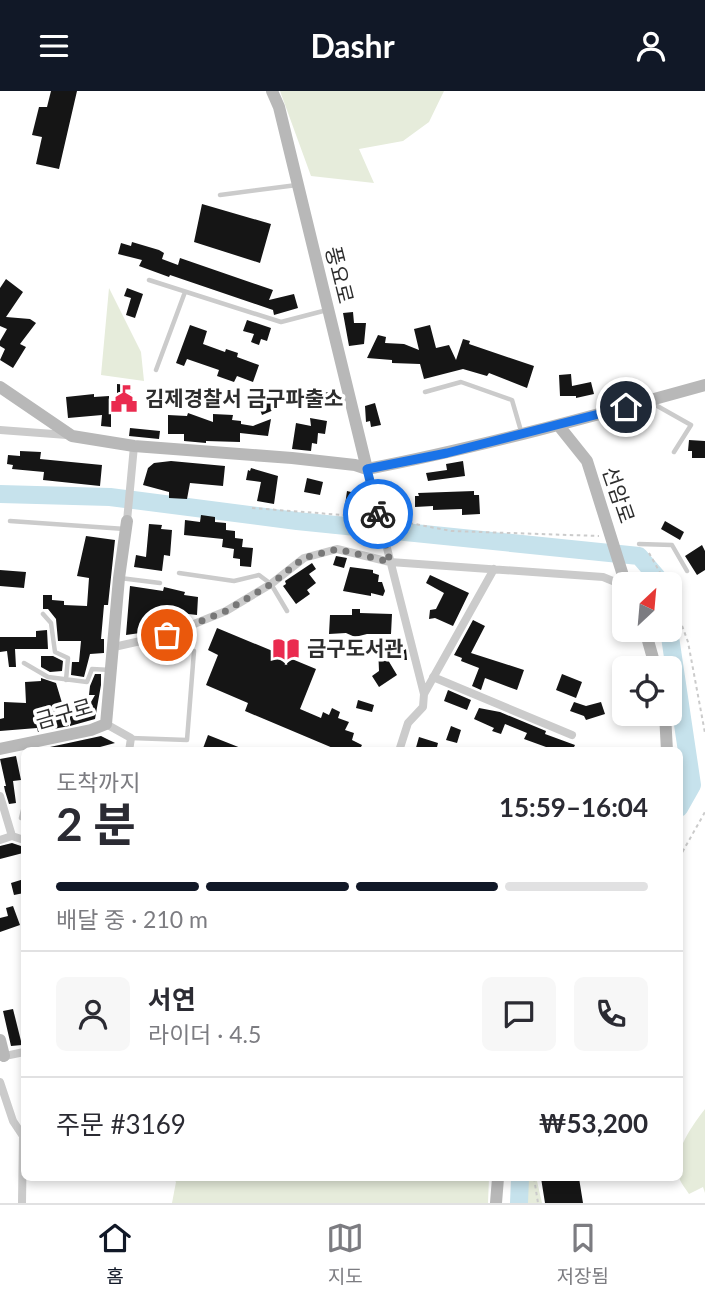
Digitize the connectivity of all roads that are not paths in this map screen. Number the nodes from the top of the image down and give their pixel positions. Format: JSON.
{"nodes":[{"id":1,"x":272,"y":91,"type":"edge"},
{"id":2,"x":298,"y":185,"type":"junction"},
{"id":3,"x":220,"y":195,"type":"dead end"},
{"id":4,"x":149,"y":280,"type":"dead end"},
{"id":5,"x":185,"y":292,"type":"junction"},
{"id":6,"x":328,"y":310,"type":"junction"},
{"id":7,"x":156,"y":370,"type":"dead end"},
{"id":8,"x":705,"y":385,"type":"edge"},
{"id":9,"x":0,"y":387,"type":"edge"},
{"id":10,"x":425,"y":392,"type":"dead end"},
{"id":11,"x":648,"y":401,"type":"junction"},
{"id":12,"x":559,"y":426,"type":"junction"},
{"id":13,"x":0,"y":430,"type":"edge"},
{"id":14,"x":523,"y":435,"type":"junction"},
{"id":15,"x":72,"y":436,"type":"junction"},
{"id":16,"x":134,"y":446,"type":"junction"},
{"id":17,"x":674,"y":452,"type":"dead end"},
{"id":18,"x":367,"y":469,"type":"junction"},
{"id":19,"x":10,"y":521,"type":"dead end"},
{"id":20,"x":127,"y":525,"type":"junction"},
{"id":21,"x":639,"y":544,"type":"road end"},
{"id":22,"x":389,"y":559,"type":"junction"},
{"id":23,"x":494,"y":569,"type":"junction"},
{"id":24,"x":688,"y":571,"type":"dead end"},
{"id":25,"x":622,"y":572,"type":"edge"},
{"id":26,"x":179,"y":573,"type":"dead end"},
{"id":27,"x":119,"y":578,"type":"junction"},
{"id":28,"x":612,"y":579,"type":"edge"},
{"id":29,"x":160,"y":583,"type":"dead end"},
{"id":30,"x":271,"y":584,"type":"junction"},
{"id":31,"x":287,"y":611,"type":"dead end"},
{"id":32,"x":43,"y":614,"type":"dead end"},
{"id":33,"x":114,"y":647,"type":"junction"},
{"id":34,"x":194,"y":651,"type":"dead end"},
{"id":35,"x":24,"y":663,"type":"dead end"},
{"id":36,"x":111,"y":671,"type":"junction"},
{"id":37,"x":433,"y":677,"type":"junction"},
{"id":38,"x":65,"y":680,"type":"junction"},
{"id":39,"x":424,"y":694,"type":"junction"},
{"id":40,"x":106,"y":724,"type":"junction"},
{"id":41,"x":666,"y":726,"type":"edge"},
{"id":42,"x":572,"y":735,"type":"dead end"},
{"id":43,"x":131,"y":738,"type":"junction"},
{"id":44,"x":33,"y":747,"type":"edge"},
{"id":45,"x":130,"y":747,"type":"edge"},
{"id":46,"x":400,"y":747,"type":"edge"},
{"id":47,"x":667,"y":747,"type":"edge"},
{"id":48,"x":21,"y":748,"type":"edge"},
{"id":49,"x":0,"y":749,"type":"edge"},
{"id":50,"x":0,"y":796,"type":"edge"},
{"id":51,"x":12,"y":836,"type":"junction"},
{"id":52,"x":21,"y":839,"type":"edge"},
{"id":53,"x":0,"y":840,"type":"edge"},
{"id":54,"x":0,"y":1040,"type":"edge"},
{"id":55,"x":21,"y":1053,"type":"edge"},
{"id":56,"x":2,"y":1056,"type":"edge"},
{"id":57,"x":0,"y":1082,"type":"edge"},
{"id":58,"x":21,"y":1133,"type":"edge"},
{"id":59,"x":22,"y":1181,"type":"edge"},
{"id":60,"x":498,"y":1181,"type":"edge"},
{"id":61,"x":22,"y":1203,"type":"edge"},
{"id":62,"x":496,"y":1203,"type":"edge"}],
"edges":[{"from":1,"to":2,"type":"main road","name":"풍요로"},
{"from":2,"to":3,"type":"lane"},
{"from":2,"to":6,"type":"main road","name":"풍요로"},
{"from":4,"to":5,"type":"lane"},
{"from":5,"to":6,"type":"lane"},
{"from":5,"to":7,"type":"lane"},
{"from":6,"to":18,"type":"main road","name":"풍요로"},
{"from":8,"to":11,"type":"main road"},
{"from":9,"to":15,"type":"main road"},
{"from":10,"to":14,"type":"lane"},
{"from":11,"to":12,"type":"main road"},
{"from":11,"to":17,"type":"lane"},
{"from":12,"to":14,"type":"main road"},
{"from":12,"to":25,"type":"main road","name":"선암로"},
{"from":13,"to":15,"type":"street"},
{"from":14,"to":18,"type":"main road"},
{"from":15,"to":16,"type":"main road"},
{"from":16,"to":18,"type":"main road"},
{"from":16,"to":20,"type":"street"},
{"from":18,"to":22,"type":"street"},
{"from":19,"to":20,"type":"lane"},
{"from":20,"to":27,"type":"main road","name":"금구로"},
{"from":21,"to":24,"type":"lane"},
{"from":22,"to":23,"type":"street"},
{"from":22,"to":30,"type":"street"},
{"from":22,"to":39,"type":"street"},
{"from":23,"to":28,"type":"street"},
{"from":23,"to":37,"type":"street"},
{"from":26,"to":30,"type":"lane"},
{"from":27,"to":29,"type":"lane"},
{"from":27,"to":33,"type":"main road","name":"금구로"},
{"from":30,"to":31,"type":"lane"},
{"from":30,"to":33,"type":"street"},
{"from":32,"to":38,"type":"lane"},
{"from":33,"to":36,"type":"main road","name":"금구로"},
{"from":34,"to":43,"type":"lane"},
{"from":35,"to":38,"type":"lane"},
{"from":36,"to":38,"type":"lane"},
{"from":36,"to":40,"type":"main road","name":"금구로"},
{"from":37,"to":39,"type":"street"},
{"from":37,"to":42,"type":"street"},
{"from":39,"to":46,"type":"street"},
{"from":40,"to":43,"type":"street"},
{"from":40,"to":44,"type":"main road","name":"금구로"},
{"from":41,"to":47,"type":"main road"},
{"from":43,"to":45,"type":"street"},
{"from":48,"to":49,"type":"main road","name":"금구로"},
{"from":50,"to":51,"type":"street"},
{"from":51,"to":52,"type":"street"},
{"from":51,"to":53,"type":"street"},
{"from":54,"to":56,"type":"main road"},
{"from":55,"to":56,"type":"street"},
{"from":57,"to":58,"type":"street"},
{"from":59,"to":61,"type":"street"},
{"from":60,"to":62,"type":"main road"}]}
